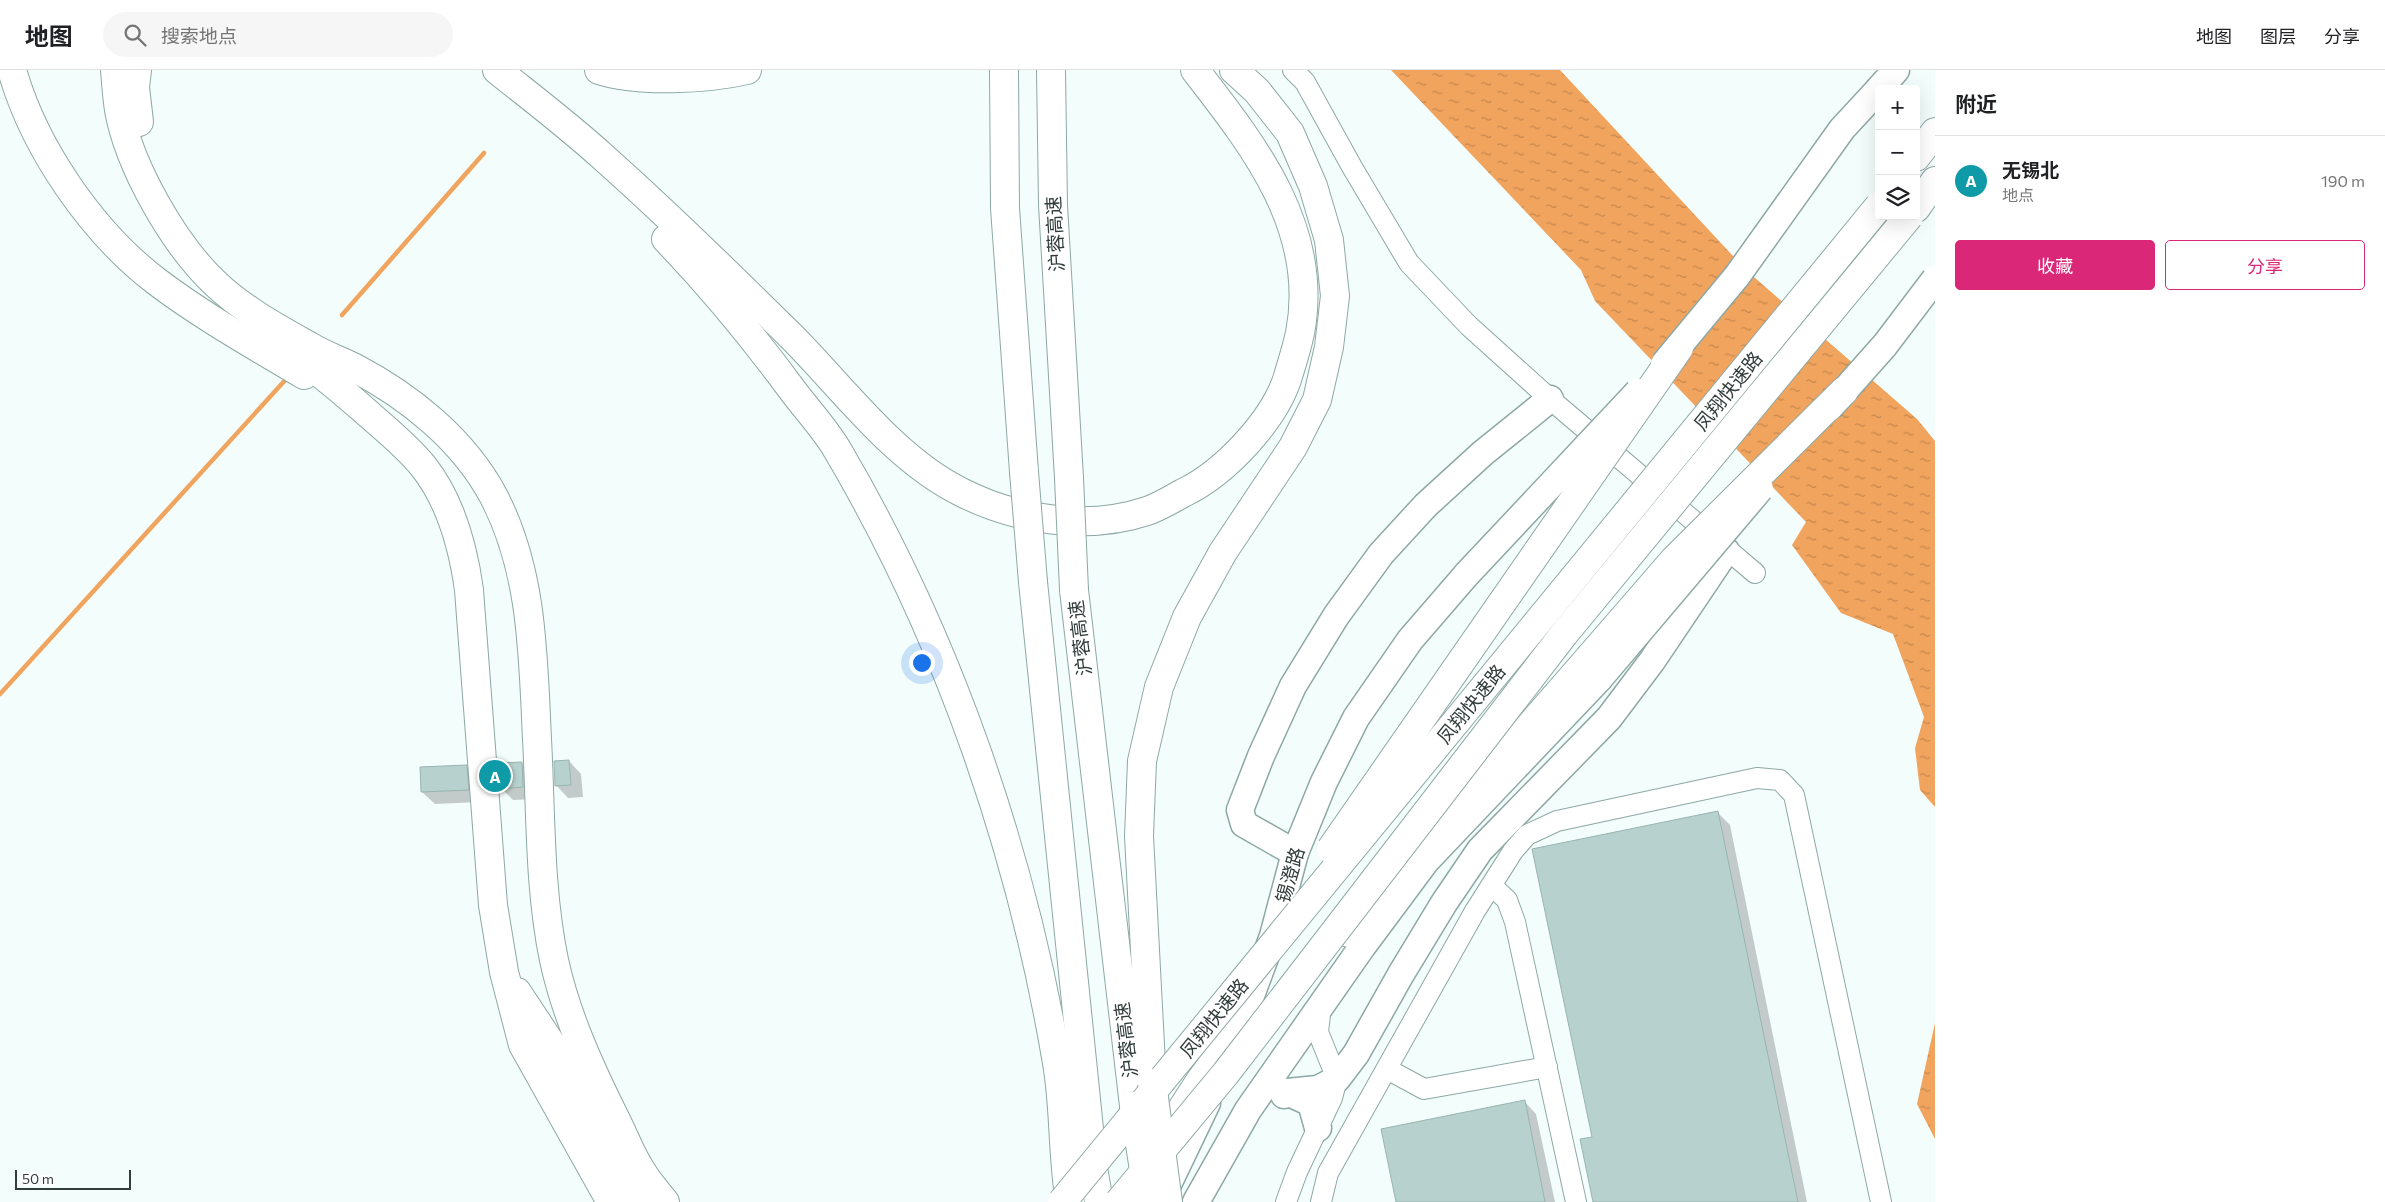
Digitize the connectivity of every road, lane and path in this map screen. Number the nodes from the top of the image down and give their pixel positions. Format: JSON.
{"nodes":[{"id":1,"x":12,"y":70,"type":"edge"},
{"id":2,"x":100,"y":70,"type":"edge"},
{"id":3,"x":114,"y":70,"type":"edge"},
{"id":4,"x":137,"y":70,"type":"edge"},
{"id":5,"x":599,"y":70,"type":"edge"},
{"id":6,"x":748,"y":70,"type":"edge"},
{"id":7,"x":1004,"y":70,"type":"edge"},
{"id":8,"x":1050,"y":70,"type":"edge"},
{"id":9,"x":1195,"y":70,"type":"edge"},
{"id":10,"x":1234,"y":70,"type":"edge"},
{"id":11,"x":1293,"y":70,"type":"edge"},
{"id":12,"x":1896,"y":70,"type":"edge"},
{"id":13,"x":498,"y":71,"type":"edge"},
{"id":14,"x":1883,"y":85,"type":"edge"},
{"id":15,"x":1875,"y":93,"type":"edge"},
{"id":16,"x":1935,"y":132,"type":"edge"},
{"id":17,"x":1920,"y":152,"type":"edge"},
{"id":18,"x":1935,"y":181,"type":"edge"},
{"id":19,"x":1920,"y":202,"type":"edge"},
{"id":20,"x":1875,"y":211,"type":"edge"},
{"id":21,"x":1906,"y":220,"type":"edge"},
{"id":22,"x":1935,"y":280,"type":"edge"},
{"id":23,"x":1679,"y":348,"type":"junction"},
{"id":24,"x":355,"y":368,"type":"junction"},
{"id":25,"x":1844,"y":391,"type":"junction"},
{"id":26,"x":1550,"y":399,"type":"junction"},
{"id":27,"x":375,"y":420,"type":"junction"},
{"id":28,"x":1726,"y":551,"type":"junction"},
{"id":29,"x":1755,"y":573,"type":"dead end"},
{"id":30,"x":1295,"y":853,"type":"junction"},
{"id":31,"x":1492,"y":886,"type":"junction"},
{"id":32,"x":504,"y":972,"type":"junction"},
{"id":33,"x":1321,"y":1005,"type":"junction"},
{"id":34,"x":1240,"y":1026,"type":"junction"},
{"id":35,"x":1202,"y":1032,"type":"junction"},
{"id":36,"x":1547,"y":1067,"type":"junction"},
{"id":37,"x":1387,"y":1069,"type":"junction"},
{"id":38,"x":1226,"y":1073,"type":"junction"},
{"id":39,"x":1337,"y":1079,"type":"junction"},
{"id":40,"x":1287,"y":1092,"type":"junction"},
{"id":41,"x":605,"y":1098,"type":"junction"},
{"id":42,"x":597,"y":1124,"type":"junction"},
{"id":43,"x":1318,"y":1128,"type":"junction"},
{"id":44,"x":1067,"y":1197,"type":"edge"},
{"id":45,"x":612,"y":1202,"type":"edge"},
{"id":46,"x":637,"y":1202,"type":"edge"},
{"id":47,"x":648,"y":1202,"type":"edge"},
{"id":48,"x":665,"y":1202,"type":"edge"},
{"id":49,"x":684,"y":1202,"type":"edge"},
{"id":50,"x":1099,"y":1202,"type":"edge"},
{"id":51,"x":1119,"y":1202,"type":"edge"},
{"id":52,"x":1126,"y":1202,"type":"edge"},
{"id":53,"x":1149,"y":1202,"type":"edge"},
{"id":54,"x":1160,"y":1202,"type":"edge"},
{"id":55,"x":1168,"y":1202,"type":"edge"},
{"id":56,"x":1197,"y":1202,"type":"edge"},
{"id":57,"x":1286,"y":1202,"type":"edge"},
{"id":58,"x":1321,"y":1202,"type":"edge"},
{"id":59,"x":1576,"y":1202,"type":"edge"},
{"id":60,"x":1881,"y":1202,"type":"edge"}],
"edges":[{"from":1,"to":27,"type":"highway"},
{"from":2,"to":27,"type":"highway"},
{"from":3,"to":24,"type":"highway"},
{"from":4,"to":24,"type":"highway"},
{"from":5,"to":6,"type":"highway"},
{"from":7,"to":50,"type":"highway","bridge":true},
{"from":8,"to":53,"type":"highway","name":"沪蓉高速","bridge":true},
{"from":9,"to":13,"type":"highway"},
{"from":10,"to":55,"type":"highway","bridge":true},
{"from":11,"to":26,"type":"street"},
{"from":12,"to":14,"type":"main road","name":"锡澄路"},
{"from":13,"to":44,"type":"highway"},
{"from":15,"to":23,"type":"main road","name":"锡澄路","bridge":true},
{"from":16,"to":17,"type":"highway"},
{"from":18,"to":19,"type":"highway"},
{"from":20,"to":35,"type":"highway","name":"凤翔快速路","bridge":true},
{"from":21,"to":38,"type":"highway","name":"凤翔快速路","bridge":true},
{"from":22,"to":25,"type":"main road","bridge":true},
{"from":23,"to":30,"type":"main road","name":"锡澄路","bridge":true},
{"from":23,"to":35,"type":"highway","bridge":true},
{"from":24,"to":41,"type":"highway"},
{"from":25,"to":33,"type":"main road","bridge":true},
{"from":25,"to":38,"type":"highway","bridge":true},
{"from":26,"to":28,"type":"street"},
{"from":26,"to":30,"type":"main road"},
{"from":27,"to":32,"type":"highway"},
{"from":28,"to":29,"type":"street"},
{"from":28,"to":39,"type":"main road"},
{"from":30,"to":34,"type":"main road","name":"锡澄路"},
{"from":31,"to":36,"type":"street"},
{"from":31,"to":37,"type":"street"},
{"from":31,"to":60,"type":"street"},
{"from":32,"to":42,"type":"highway"},
{"from":32,"to":45,"type":"highway"},
{"from":33,"to":39,"type":"street"},
{"from":33,"to":56,"type":"main road"},
{"from":34,"to":52,"type":"highway"},
{"from":34,"to":54,"type":"main road","name":"锡澄路"},
{"from":35,"to":44,"type":"highway","name":"凤翔快速路","bridge":true},
{"from":36,"to":37,"type":"street"},
{"from":36,"to":59,"type":"street"},
{"from":37,"to":58,"type":"street"},
{"from":38,"to":51,"type":"highway","name":"凤翔快速路","bridge":true},
{"from":39,"to":40,"type":"main road"},
{"from":39,"to":43,"type":"street"},
{"from":40,"to":43,"type":"main road"},
{"from":40,"to":56,"type":"main road"},
{"from":41,"to":48,"type":"highway"},
{"from":41,"to":49,"type":"highway"},
{"from":42,"to":46,"type":"highway"},
{"from":42,"to":47,"type":"highway"},
{"from":43,"to":57,"type":"street"}]}
